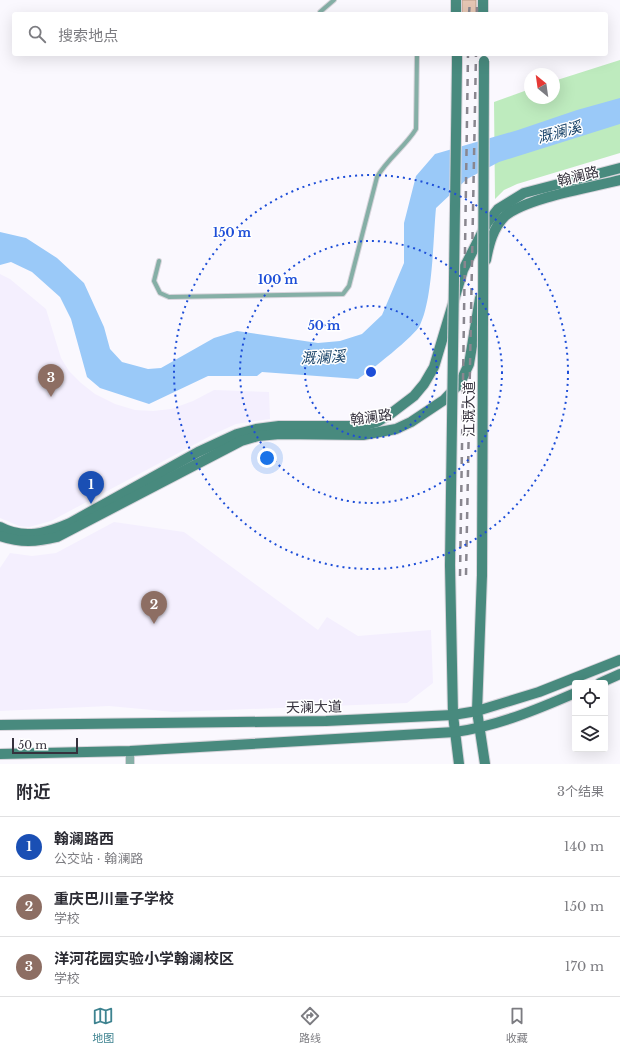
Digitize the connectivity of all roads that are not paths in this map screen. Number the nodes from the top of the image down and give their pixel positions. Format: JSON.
{"nodes":[{"id":1,"x":334,"y":0,"type":"edge"},
{"id":2,"x":456,"y":0,"type":"edge"},
{"id":3,"x":483,"y":0,"type":"edge"},
{"id":4,"x":320,"y":12,"type":"edge"},
{"id":5,"x":456,"y":12,"type":"edge"},
{"id":6,"x":484,"y":12,"type":"edge"},
{"id":7,"x":417,"y":56,"type":"edge"},
{"id":8,"x":457,"y":58,"type":"edge"},
{"id":9,"x":484,"y":58,"type":"edge"},
{"id":10,"x":620,"y":168,"type":"edge"},
{"id":11,"x":620,"y":180,"type":"edge"},
{"id":12,"x":159,"y":261,"type":"dead end"},
{"id":13,"x":0,"y":527,"type":"edge"},
{"id":14,"x":0,"y":536,"type":"edge"},
{"id":15,"x":620,"y":660,"type":"edge"},
{"id":16,"x":620,"y":674,"type":"edge"},
{"id":17,"x":607,"y":680,"type":"edge"},
{"id":18,"x":572,"y":694,"type":"edge"},
{"id":19,"x":477,"y":711,"type":"junction"},
{"id":20,"x":453,"y":714,"type":"junction"},
{"id":21,"x":0,"y":725,"type":"edge"},
{"id":22,"x":479,"y":729,"type":"junction"},
{"id":23,"x":455,"y":732,"type":"junction"},
{"id":24,"x":130,"y":751,"type":"junction"},
{"id":25,"x":0,"y":754,"type":"edge"},
{"id":26,"x":130,"y":764,"type":"edge"},
{"id":27,"x":459,"y":764,"type":"edge"},
{"id":28,"x":485,"y":764,"type":"edge"}],
"edges":[{"from":1,"to":4,"type":"lane"},
{"from":2,"to":5,"type":"street"},
{"from":3,"to":6,"type":"street"},
{"from":7,"to":12,"type":"lane"},
{"from":8,"to":20,"type":"street","name":"江溉大道","bridge":true},
{"from":9,"to":19,"type":"street","name":"江溉大道","bridge":true},
{"from":10,"to":13,"type":"street","name":"翰澜路"},
{"from":11,"to":14,"type":"street","name":"翰澜路"},
{"from":15,"to":19,"type":"street","name":"天澜大道"},
{"from":16,"to":17,"type":"street"},
{"from":18,"to":22,"type":"street"},
{"from":19,"to":20,"type":"street","name":"天澜大道"},
{"from":19,"to":22,"type":"street","name":"江溉大道"},
{"from":20,"to":21,"type":"street","name":"天澜大道"},
{"from":20,"to":23,"type":"street","name":"江溉大道"},
{"from":22,"to":23,"type":"street"},
{"from":22,"to":28,"type":"street","name":"江溉大道"},
{"from":23,"to":24,"type":"street"},
{"from":23,"to":27,"type":"street","name":"江溉大道"},
{"from":24,"to":25,"type":"street"},
{"from":24,"to":26,"type":"street"}]}
